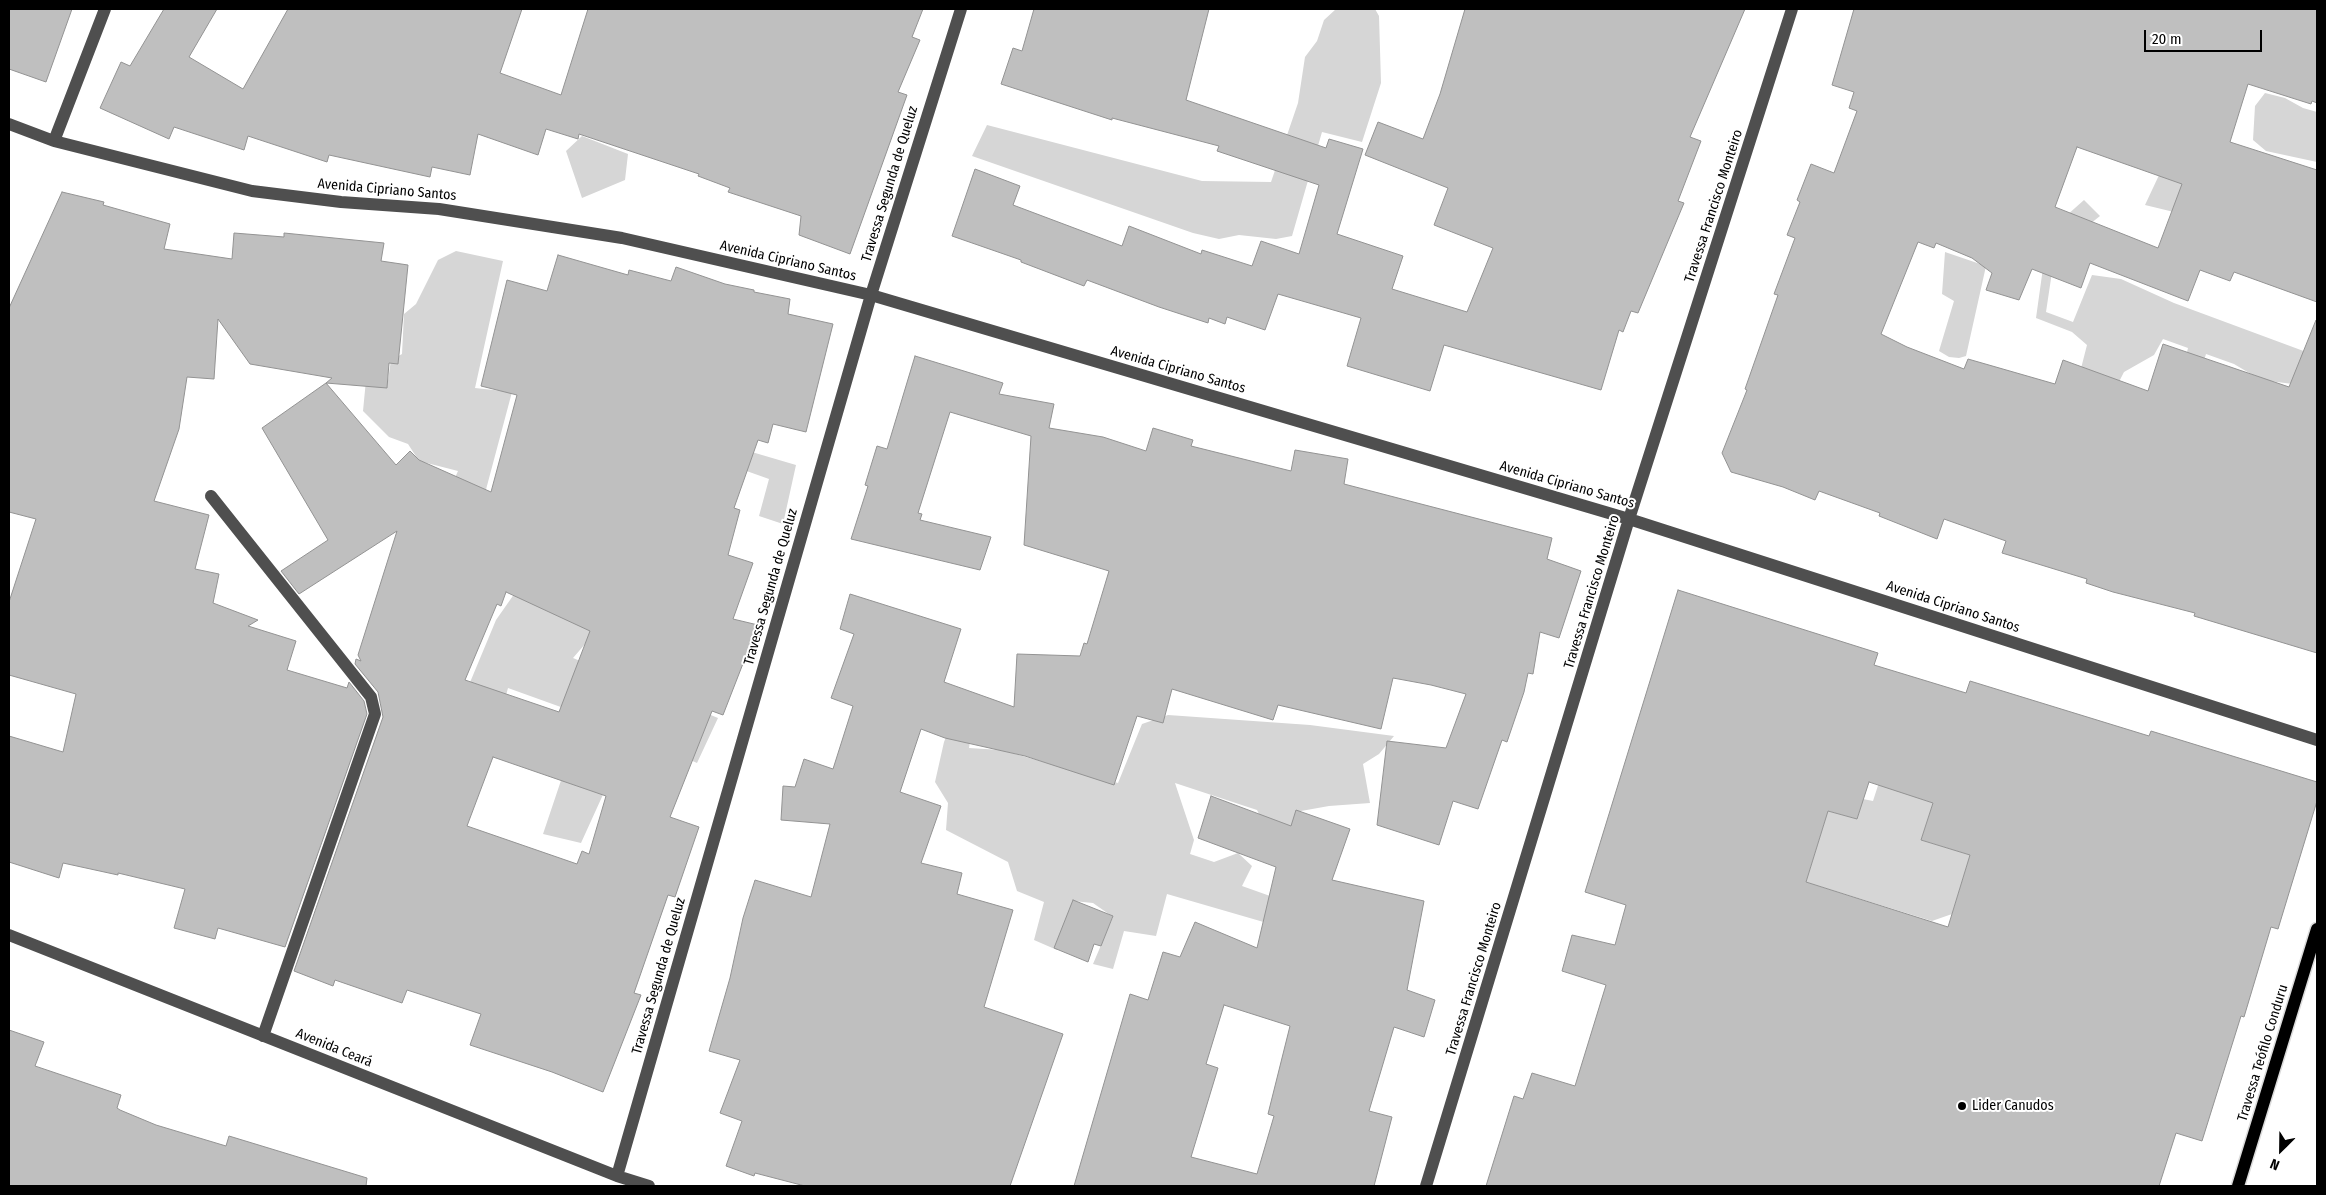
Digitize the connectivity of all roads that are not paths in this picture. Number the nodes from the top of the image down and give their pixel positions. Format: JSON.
{"nodes":[{"id":1,"x":105,"y":9,"type":"edge"},
{"id":2,"x":961,"y":9,"type":"edge"},
{"id":3,"x":1792,"y":9,"type":"edge"},
{"id":4,"x":9,"y":124,"type":"edge"},
{"id":5,"x":54,"y":141,"type":"junction"},
{"id":6,"x":871,"y":295,"type":"junction"},
{"id":7,"x":211,"y":496,"type":"dead end"},
{"id":8,"x":1630,"y":519,"type":"junction"},
{"id":9,"x":2317,"y":740,"type":"edge"},
{"id":10,"x":2317,"y":929,"type":"edge"},
{"id":11,"x":9,"y":935,"type":"edge"},
{"id":12,"x":263,"y":1036,"type":"junction"},
{"id":13,"x":617,"y":1176,"type":"junction"},
{"id":14,"x":649,"y":1186,"type":"edge"},
{"id":15,"x":1426,"y":1186,"type":"edge"},
{"id":16,"x":2238,"y":1186,"type":"edge"}],
"edges":[{"from":1,"to":5,"type":"street"},
{"from":2,"to":6,"type":"street","name":"Travessa Segunda de Queluz"},
{"from":3,"to":8,"type":"street","name":"Travessa Francisco Monteiro"},
{"from":4,"to":5,"type":"street","name":"Avenida Cipriano Santos"},
{"from":5,"to":6,"type":"street","name":"Avenida Cipriano Santos"},
{"from":6,"to":8,"type":"street","name":"Avenida Cipriano Santos"},
{"from":6,"to":13,"type":"street","name":"Travessa Segunda de Queluz"},
{"from":7,"to":12,"type":"street"},
{"from":8,"to":9,"type":"street","name":"Avenida Cipriano Santos"},
{"from":8,"to":15,"type":"street","name":"Travessa Francisco Monteiro"},
{"from":10,"to":16,"type":"main road","name":"Travessa Teófilo Conduru"},
{"from":11,"to":12,"type":"street","name":"Avenida Ceará"},
{"from":12,"to":13,"type":"street","name":"Avenida Ceará"},
{"from":13,"to":14,"type":"street","name":"Avenida Ceará"}]}
